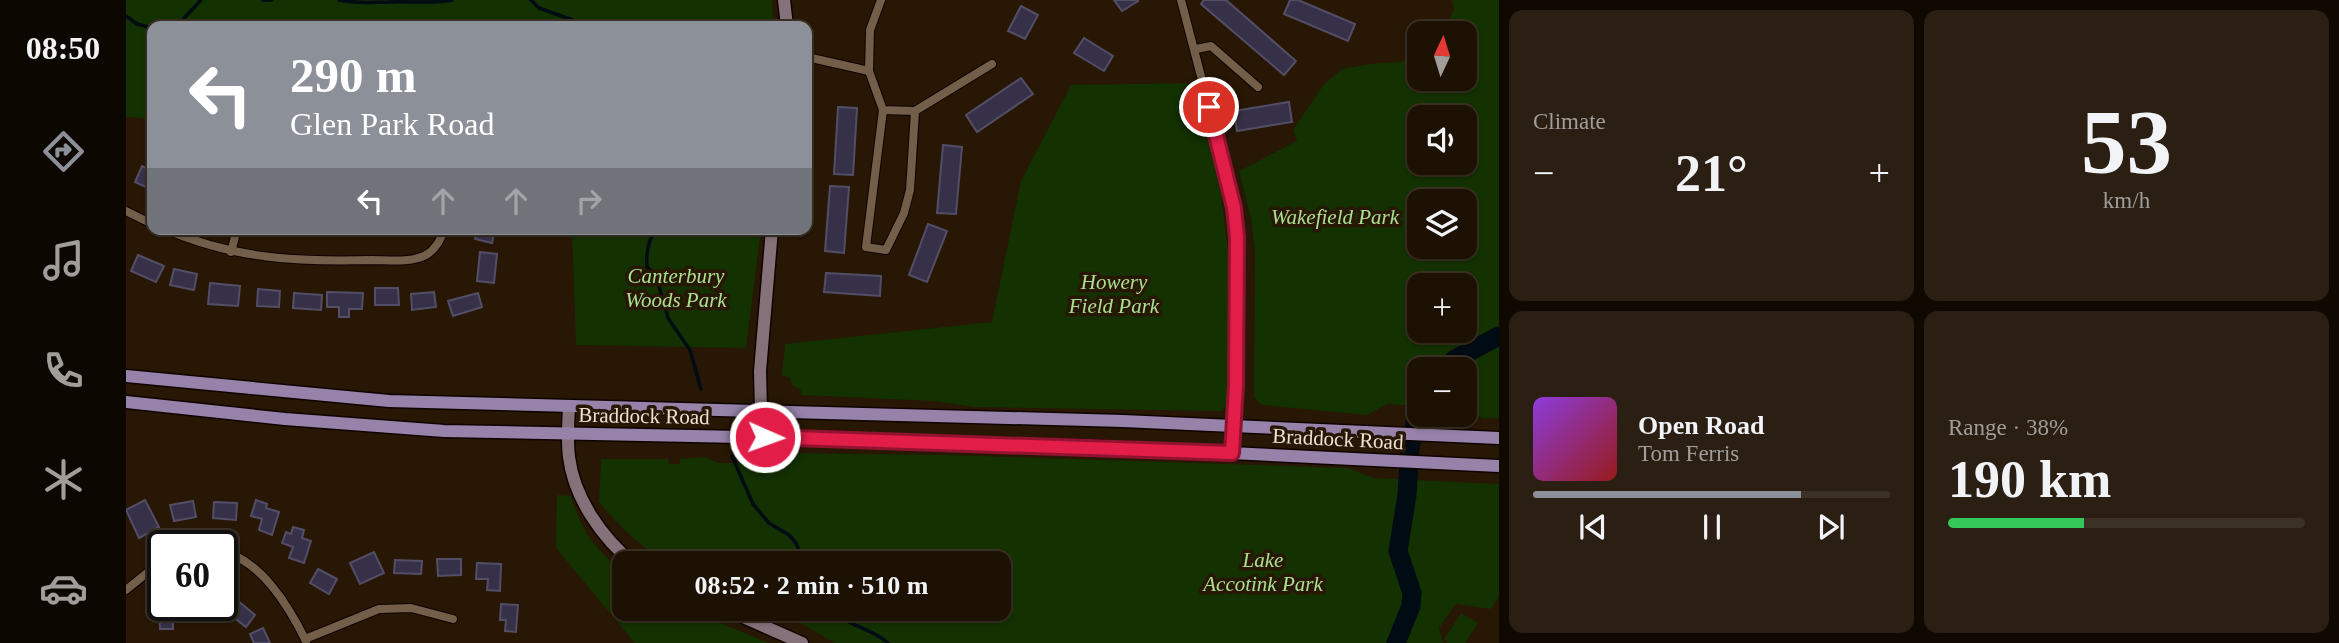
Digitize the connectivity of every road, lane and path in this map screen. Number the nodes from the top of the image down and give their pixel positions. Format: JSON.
{"nodes":[{"id":1,"x":784,"y":0,"type":"edge"},
{"id":2,"x":881,"y":0,"type":"edge"},
{"id":3,"x":1181,"y":0,"type":"edge"},
{"id":4,"x":786,"y":21,"type":"edge"},
{"id":5,"x":1196,"y":49,"type":"junction"},
{"id":6,"x":812,"y":58,"type":"edge"},
{"id":7,"x":992,"y":64,"type":"dead end"},
{"id":8,"x":869,"y":71,"type":"junction"},
{"id":9,"x":1258,"y":87,"type":"dead end"},
{"id":10,"x":883,"y":110,"type":"junction"},
{"id":11,"x":915,"y":111,"type":"junction"},
{"id":12,"x":126,"y":211,"type":"edge"},
{"id":13,"x":147,"y":222,"type":"edge"},
{"id":14,"x":181,"y":235,"type":"edge"},
{"id":15,"x":235,"y":235,"type":"edge"},
{"id":16,"x":441,"y":235,"type":"edge"},
{"id":17,"x":771,"y":235,"type":"edge"},
{"id":18,"x":231,"y":252,"type":"junction"},
{"id":19,"x":126,"y":376,"type":"edge"},
{"id":20,"x":126,"y":402,"type":"edge"},
{"id":21,"x":569,"y":407,"type":"junction"},
{"id":22,"x":761,"y":411,"type":"junction"},
{"id":23,"x":1234,"y":425,"type":"junction"},
{"id":24,"x":568,"y":435,"type":"junction"},
{"id":25,"x":765,"y":437,"type":"junction"},
{"id":26,"x":1499,"y":439,"type":"edge"},
{"id":27,"x":1232,"y":453,"type":"junction"},
{"id":28,"x":1499,"y":466,"type":"edge"},
{"id":29,"x":621,"y":551,"type":"edge"},
{"id":30,"x":238,"y":558,"type":"edge"},
{"id":31,"x":147,"y":573,"type":"edge"},
{"id":32,"x":126,"y":590,"type":"edge"},
{"id":33,"x":453,"y":619,"type":"dead end"},
{"id":34,"x":752,"y":621,"type":"edge"},
{"id":35,"x":305,"y":641,"type":"edge"},
{"id":36,"x":802,"y":643,"type":"edge"}],
"edges":[{"from":1,"to":4,"type":"street"},
{"from":2,"to":8,"type":"street"},
{"from":3,"to":5,"type":"street"},
{"from":5,"to":9,"type":"street"},
{"from":5,"to":23,"type":"street"},
{"from":6,"to":8,"type":"street"},
{"from":7,"to":11,"type":"street"},
{"from":8,"to":10,"type":"street"},
{"from":10,"to":11,"type":"street"},
{"from":10,"to":11,"type":"street"},
{"from":12,"to":13,"type":"street"},
{"from":14,"to":18,"type":"street"},
{"from":15,"to":18,"type":"street"},
{"from":16,"to":18,"type":"street"},
{"from":17,"to":22,"type":"street"},
{"from":19,"to":21,"type":"main road","name":"Braddock Road"},
{"from":20,"to":24,"type":"main road","name":"Braddock Road"},
{"from":21,"to":22,"type":"main road","name":"Braddock Road"},
{"from":21,"to":24,"type":"street"},
{"from":22,"to":23,"type":"main road","name":"Braddock Road"},
{"from":22,"to":25,"type":"street"},
{"from":23,"to":26,"type":"main road","name":"Braddock Road"},
{"from":23,"to":27,"type":"street"},
{"from":24,"to":25,"type":"main road","name":"Braddock Road"},
{"from":24,"to":29,"type":"street"},
{"from":25,"to":27,"type":"main road","name":"Braddock Road"},
{"from":27,"to":28,"type":"main road","name":"Braddock Road"},
{"from":30,"to":35,"type":"street"},
{"from":31,"to":32,"type":"street"},
{"from":33,"to":35,"type":"street"},
{"from":34,"to":36,"type":"street"}]}
